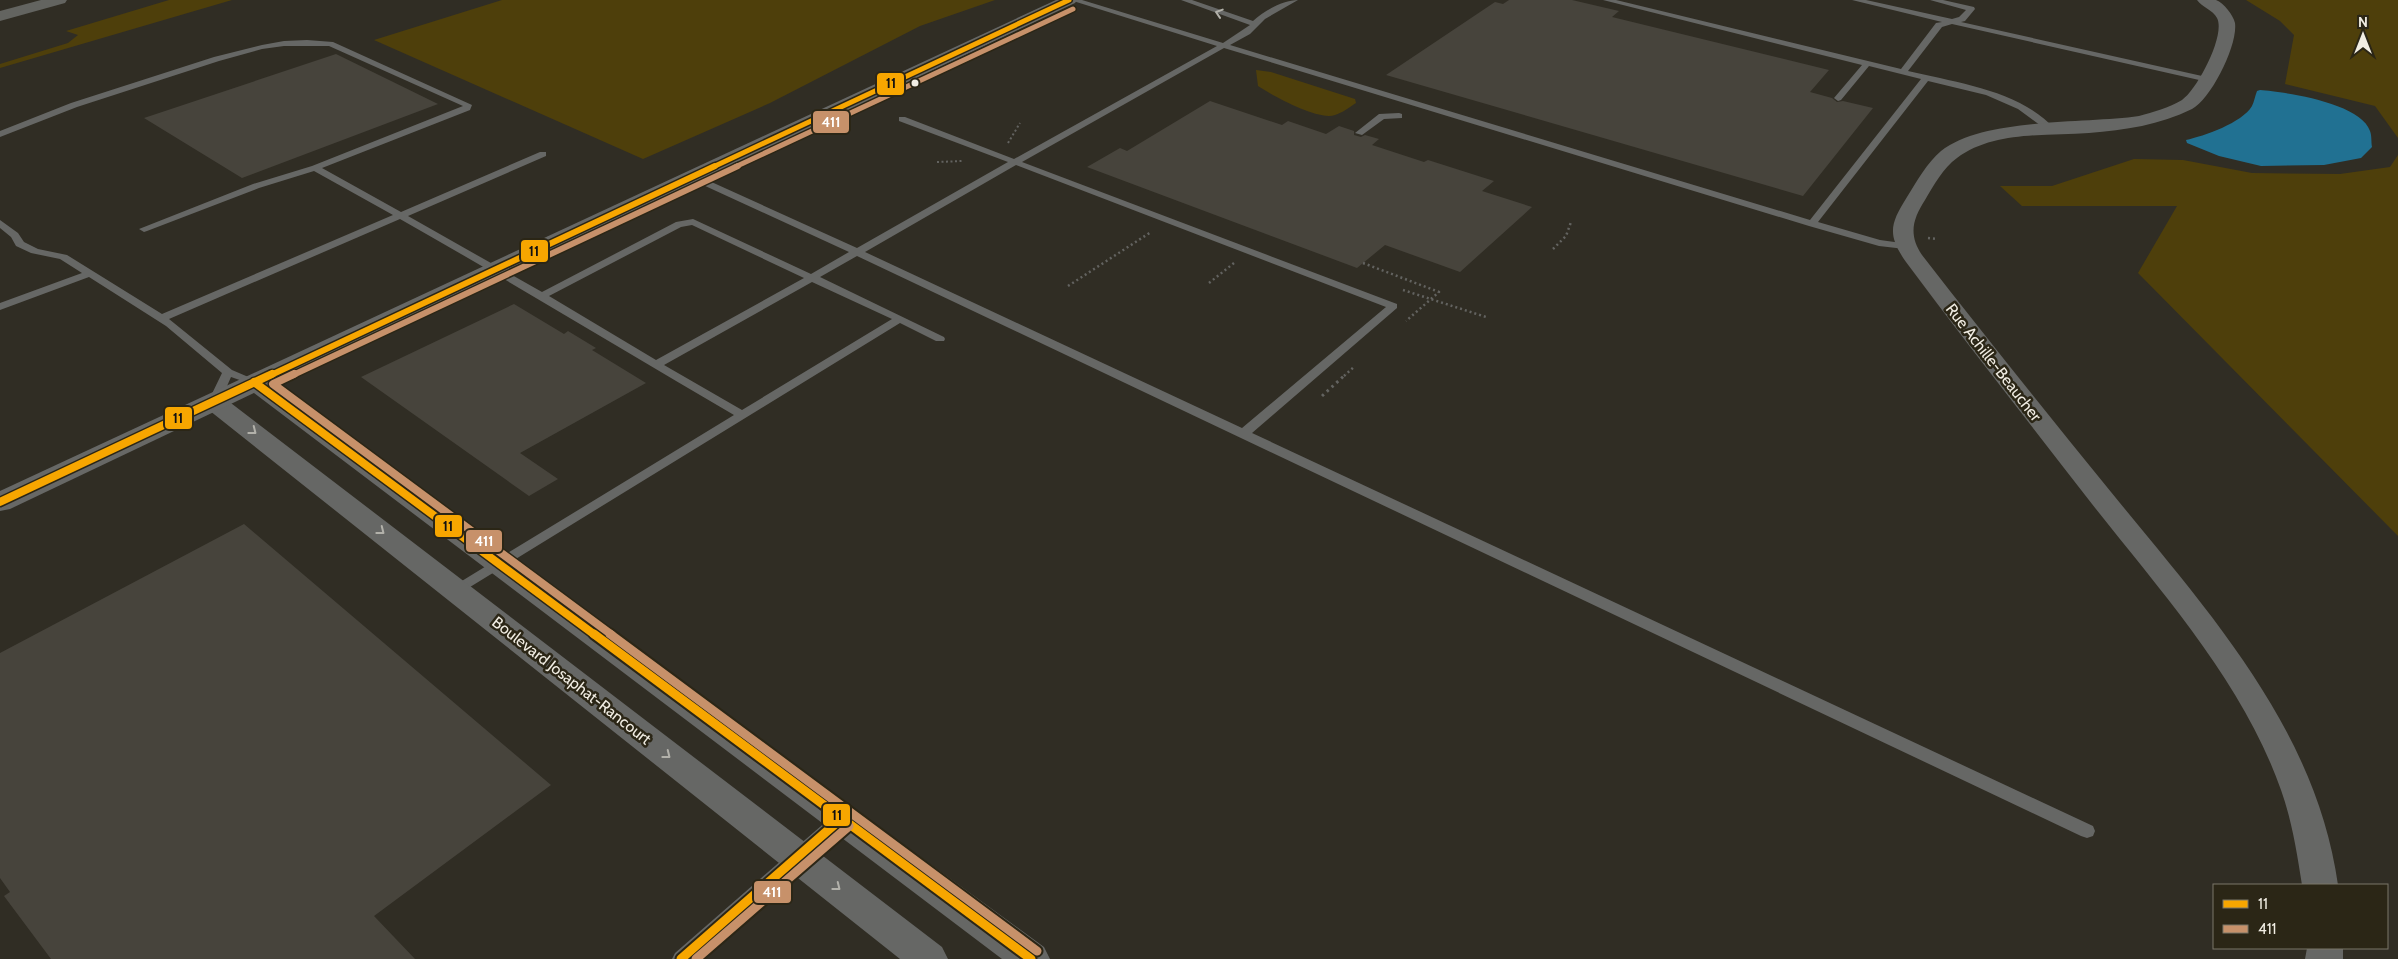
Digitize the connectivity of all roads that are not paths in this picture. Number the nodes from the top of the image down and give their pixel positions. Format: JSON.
{"nodes":[{"id":1,"x":59,"y":0,"type":"edge"},
{"id":2,"x":1069,"y":0,"type":"edge"},
{"id":3,"x":1074,"y":0,"type":"edge"},
{"id":4,"x":1185,"y":0,"type":"edge"},
{"id":5,"x":1294,"y":0,"type":"edge"},
{"id":6,"x":1607,"y":0,"type":"edge"},
{"id":7,"x":1856,"y":0,"type":"edge"},
{"id":8,"x":1934,"y":0,"type":"edge"},
{"id":9,"x":2205,"y":0,"type":"edge"},
{"id":10,"x":0,"y":16,"type":"edge"},
{"id":11,"x":1951,"y":22,"type":"junction"},
{"id":12,"x":1254,"y":24,"type":"junction"},
{"id":13,"x":1224,"y":45,"type":"junction"},
{"id":14,"x":1868,"y":64,"type":"junction"},
{"id":15,"x":1903,"y":72,"type":"junction"},
{"id":16,"x":1926,"y":78,"type":"junction"},
{"id":17,"x":2208,"y":80,"type":"junction"},
{"id":18,"x":1838,"y":98,"type":"dead end"},
{"id":19,"x":1399,"y":116,"type":"dead end"},
{"id":20,"x":902,"y":119,"type":"dead end"},
{"id":21,"x":2051,"y":129,"type":"junction"},
{"id":22,"x":1359,"y":133,"type":"dead end"},
{"id":23,"x":0,"y":134,"type":"edge"},
{"id":24,"x":543,"y":154,"type":"dead end"},
{"id":25,"x":1014,"y":162,"type":"junction"},
{"id":26,"x":315,"y":168,"type":"junction"},
{"id":27,"x":693,"y":177,"type":"junction"},
{"id":28,"x":400,"y":216,"type":"junction"},
{"id":29,"x":0,"y":223,"type":"edge"},
{"id":30,"x":1812,"y":224,"type":"junction"},
{"id":31,"x":144,"y":229,"type":"dead end"},
{"id":32,"x":1905,"y":246,"type":"junction"},
{"id":33,"x":859,"y":252,"type":"junction"},
{"id":34,"x":496,"y":269,"type":"junction"},
{"id":35,"x":90,"y":273,"type":"junction"},
{"id":36,"x":812,"y":278,"type":"junction"},
{"id":37,"x":540,"y":297,"type":"junction"},
{"id":38,"x":0,"y":307,"type":"edge"},
{"id":39,"x":162,"y":318,"type":"junction"},
{"id":40,"x":900,"y":319,"type":"junction"},
{"id":41,"x":940,"y":339,"type":"dead end"},
{"id":42,"x":656,"y":365,"type":"junction"},
{"id":43,"x":228,"y":372,"type":"junction"},
{"id":44,"x":254,"y":382,"type":"junction"},
{"id":45,"x":214,"y":402,"type":"junction"},
{"id":46,"x":742,"y":415,"type":"junction"},
{"id":47,"x":1243,"y":434,"type":"junction"},
{"id":48,"x":0,"y":502,"type":"edge"},
{"id":49,"x":500,"y":564,"type":"junction"},
{"id":50,"x":457,"y":590,"type":"junction"},
{"id":51,"x":842,"y":818,"type":"junction"},
{"id":52,"x":2087,"y":831,"type":"dead end"},
{"id":53,"x":798,"y":857,"type":"junction"},
{"id":54,"x":2320,"y":884,"type":"edge"},
{"id":55,"x":681,"y":959,"type":"edge"},
{"id":56,"x":929,"y":959,"type":"edge"},
{"id":57,"x":1031,"y":959,"type":"edge"}],
"edges":[{"from":1,"to":10,"type":"highway"},
{"from":2,"to":27,"type":"street"},
{"from":3,"to":13,"type":"lane"},
{"from":12,"to":4,"type":"lane","one_way":true},
{"from":5,"to":12,"type":"lane"},
{"from":6,"to":14,"type":"lane"},
{"from":7,"to":11,"type":"lane"},
{"from":8,"to":11,"type":"lane"},
{"from":9,"to":17,"type":"street"},
{"from":11,"to":15,"type":"lane"},
{"from":11,"to":17,"type":"lane"},
{"from":12,"to":13,"type":"lane"},
{"from":13,"to":25,"type":"lane"},
{"from":13,"to":30,"type":"lane"},
{"from":14,"to":15,"type":"lane"},
{"from":14,"to":18,"type":"lane"},
{"from":15,"to":16,"type":"lane"},
{"from":16,"to":21,"type":"lane"},
{"from":16,"to":30,"type":"lane"},
{"from":17,"to":21,"type":"street"},
{"from":19,"to":22,"type":"lane"},
{"from":20,"to":25,"type":"lane"},
{"from":21,"to":32,"type":"street"},
{"from":23,"to":26,"type":"lane"},
{"from":24,"to":28,"type":"lane"},
{"from":25,"to":33,"type":"lane"},
{"from":25,"to":47,"type":"lane"},
{"from":26,"to":28,"type":"lane"},
{"from":26,"to":31,"type":"lane"},
{"from":27,"to":33,"type":"lane"},
{"from":27,"to":34,"type":"street"},
{"from":28,"to":34,"type":"lane"},
{"from":28,"to":39,"type":"lane"},
{"from":29,"to":35,"type":"lane"},
{"from":30,"to":32,"type":"lane"},
{"from":32,"to":54,"type":"street","name":"Rue Achille-Beaucher"},
{"from":33,"to":36,"type":"lane"},
{"from":33,"to":47,"type":"lane"},
{"from":34,"to":37,"type":"lane"},
{"from":34,"to":44,"type":"street"},
{"from":35,"to":38,"type":"lane"},
{"from":35,"to":39,"type":"lane"},
{"from":36,"to":37,"type":"lane"},
{"from":36,"to":40,"type":"lane"},
{"from":36,"to":42,"type":"lane"},
{"from":37,"to":42,"type":"lane"},
{"from":39,"to":43,"type":"lane"},
{"from":40,"to":41,"type":"lane"},
{"from":40,"to":46,"type":"lane"},
{"from":42,"to":46,"type":"lane"},
{"from":43,"to":44,"type":"lane"},
{"from":43,"to":45,"type":"lane"},
{"from":44,"to":45,"type":"street"},
{"from":44,"to":49,"type":"street"},
{"from":45,"to":48,"type":"street"},
{"from":45,"to":50,"type":"street","name":"Boulevard Josaphat-Rancourt","one_way":true},
{"from":46,"to":49,"type":"lane"},
{"from":47,"to":52,"type":"lane"},
{"from":49,"to":50,"type":"lane"},
{"from":49,"to":51,"type":"street"},
{"from":50,"to":53,"type":"street","name":"Boulevard Josaphat-Rancourt","one_way":true},
{"from":51,"to":53,"type":"lane"},
{"from":51,"to":57,"type":"street"},
{"from":53,"to":55,"type":"lane"},
{"from":53,"to":56,"type":"street","name":"Boulevard Josaphat-Rancourt","one_way":true}]}
